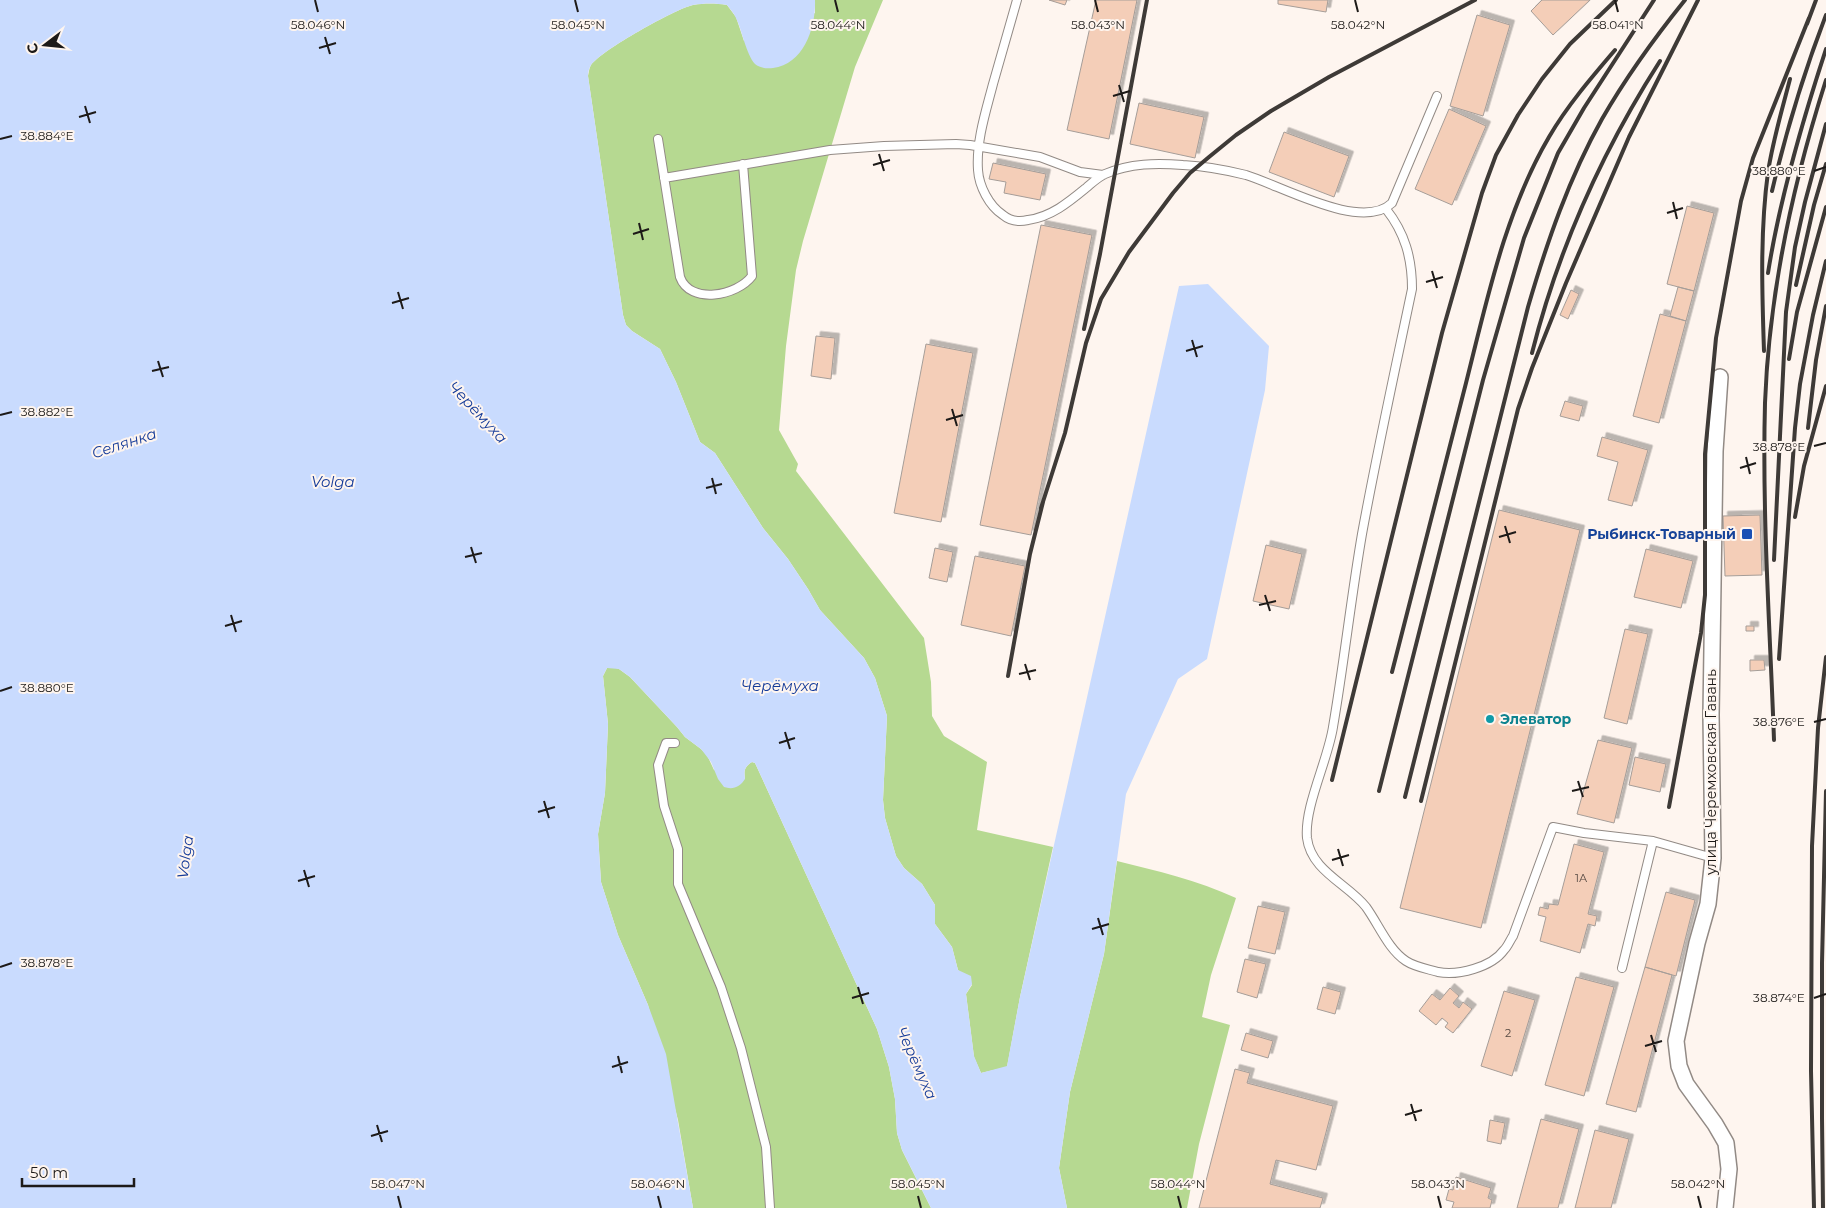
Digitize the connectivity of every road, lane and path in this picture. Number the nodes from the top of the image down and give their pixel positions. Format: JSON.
{"nodes":[{"id":1,"x":1017,"y":0,"type":"edge"},
{"id":2,"x":1437,"y":96,"type":"dead end"},
{"id":3,"x":658,"y":139,"type":"dead end"},
{"id":4,"x":980,"y":146,"type":"junction"},
{"id":5,"x":743,"y":164,"type":"junction"},
{"id":6,"x":1103,"y":174,"type":"junction"},
{"id":7,"x":664,"y":178,"type":"junction"},
{"id":8,"x":1386,"y":209,"type":"junction"},
{"id":9,"x":1720,"y":378,"type":"dead end"},
{"id":10,"x":675,"y":743,"type":"dead end"},
{"id":11,"x":1654,"y":841,"type":"junction"},
{"id":12,"x":1713,"y":858,"type":"junction"},
{"id":13,"x":1622,"y":968,"type":"dead end"},
{"id":14,"x":770,"y":1208,"type":"edge"},
{"id":15,"x":1725,"y":1208,"type":"edge"}],
"edges":[{"from":1,"to":4,"type":"lane"},
{"from":2,"to":8,"type":"lane"},
{"from":3,"to":7,"type":"lane"},
{"from":4,"to":5,"type":"lane"},
{"from":4,"to":6,"type":"lane"},
{"from":4,"to":6,"type":"lane"},
{"from":5,"to":7,"type":"lane"},
{"from":5,"to":7,"type":"lane"},
{"from":6,"to":8,"type":"lane"},
{"from":8,"to":11,"type":"lane"},
{"from":9,"to":12,"type":"street","name":"улица Черемховская Гавань"},
{"from":10,"to":14,"type":"lane"},
{"from":11,"to":12,"type":"lane"},
{"from":11,"to":13,"type":"lane"},
{"from":12,"to":15,"type":"street","name":"улица Черемховская Гавань"}]}
